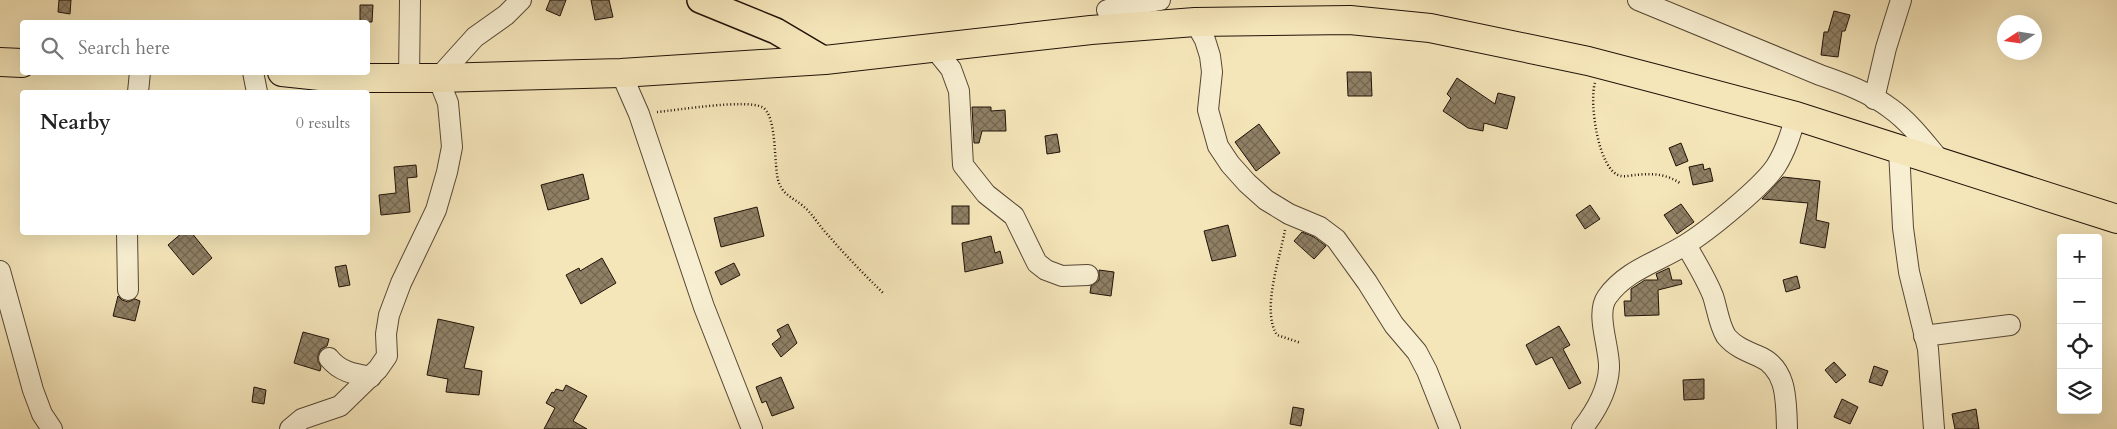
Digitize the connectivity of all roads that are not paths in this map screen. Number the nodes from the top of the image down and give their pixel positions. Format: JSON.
{"nodes":[{"id":1,"x":410,"y":0,"type":"edge"},
{"id":2,"x":521,"y":0,"type":"edge"},
{"id":3,"x":700,"y":0,"type":"edge"},
{"id":4,"x":1160,"y":0,"type":"edge"},
{"id":5,"x":1638,"y":0,"type":"edge"},
{"id":6,"x":1901,"y":0,"type":"edge"},
{"id":7,"x":1104,"y":13,"type":"edge"},
{"id":8,"x":1195,"y":22,"type":"junction"},
{"id":9,"x":934,"y":48,"type":"junction"},
{"id":10,"x":825,"y":60,"type":"junction"},
{"id":11,"x":0,"y":62,"type":"edge"},
{"id":12,"x":20,"y":63,"type":"edge"},
{"id":13,"x":621,"y":72,"type":"junction"},
{"id":14,"x":140,"y":75,"type":"edge"},
{"id":15,"x":254,"y":75,"type":"edge"},
{"id":16,"x":310,"y":75,"type":"edge"},
{"id":17,"x":409,"y":78,"type":"junction"},
{"id":18,"x":438,"y":78,"type":"junction"},
{"id":19,"x":138,"y":90,"type":"edge"},
{"id":20,"x":257,"y":90,"type":"edge"},
{"id":21,"x":1874,"y":99,"type":"junction"},
{"id":22,"x":1796,"y":116,"type":"junction"},
{"id":23,"x":1899,"y":150,"type":"junction"},
{"id":24,"x":1943,"y":164,"type":"junction"},
{"id":25,"x":2117,"y":219,"type":"edge"},
{"id":26,"x":128,"y":235,"type":"edge"},
{"id":27,"x":1686,"y":245,"type":"junction"},
{"id":28,"x":0,"y":270,"type":"edge"},
{"id":29,"x":1088,"y":275,"type":"dead end"},
{"id":30,"x":128,"y":290,"type":"dead end"},
{"id":31,"x":2010,"y":325,"type":"dead end"},
{"id":32,"x":1924,"y":336,"type":"junction"},
{"id":33,"x":330,"y":358,"type":"dead end"},
{"id":34,"x":371,"y":377,"type":"junction"},
{"id":35,"x":52,"y":429,"type":"edge"},
{"id":36,"x":290,"y":429,"type":"edge"},
{"id":37,"x":752,"y":429,"type":"edge"},
{"id":38,"x":1450,"y":429,"type":"edge"},
{"id":39,"x":1582,"y":429,"type":"edge"},
{"id":40,"x":1787,"y":429,"type":"edge"},
{"id":41,"x":1934,"y":429,"type":"edge"}],
"edges":[{"from":1,"to":17,"type":"street"},
{"from":2,"to":18,"type":"street"},
{"from":3,"to":10,"type":"main road"},
{"from":4,"to":7,"type":"street"},
{"from":5,"to":21,"type":"street"},
{"from":6,"to":21,"type":"street"},
{"from":7,"to":8,"type":"highway"},
{"from":7,"to":9,"type":"highway"},
{"from":8,"to":22,"type":"highway"},
{"from":8,"to":38,"type":"street"},
{"from":9,"to":10,"type":"highway"},
{"from":9,"to":29,"type":"street"},
{"from":10,"to":13,"type":"highway"},
{"from":11,"to":12,"type":"highway"},
{"from":13,"to":18,"type":"highway"},
{"from":13,"to":37,"type":"street"},
{"from":14,"to":19,"type":"street"},
{"from":15,"to":20,"type":"street"},
{"from":16,"to":17,"type":"highway"},
{"from":17,"to":18,"type":"highway"},
{"from":18,"to":34,"type":"street"},
{"from":21,"to":24,"type":"street"},
{"from":22,"to":23,"type":"highway"},
{"from":22,"to":27,"type":"street"},
{"from":23,"to":24,"type":"highway"},
{"from":23,"to":32,"type":"street"},
{"from":24,"to":25,"type":"highway"},
{"from":26,"to":30,"type":"street"},
{"from":27,"to":39,"type":"street"},
{"from":27,"to":40,"type":"street"},
{"from":28,"to":35,"type":"street"},
{"from":31,"to":32,"type":"street"},
{"from":32,"to":41,"type":"street"},
{"from":33,"to":34,"type":"street"},
{"from":34,"to":36,"type":"street"}]}
